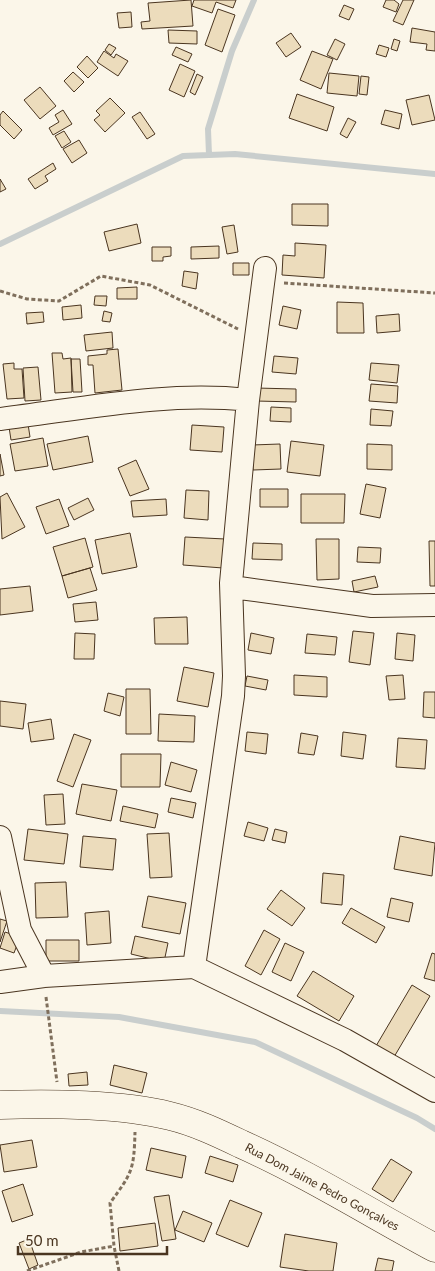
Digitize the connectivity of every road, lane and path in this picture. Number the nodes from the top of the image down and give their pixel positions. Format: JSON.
{"nodes":[{"id":1,"x":264,"y":275,"type":"joint"},
{"id":2,"x":0,"y":291,"type":"edge"},
{"id":3,"x":435,"y":293,"type":"edge"},
{"id":4,"x":256,"y":339,"type":"junction"},
{"id":5,"x":248,"y":400,"type":"junction"},
{"id":6,"x":0,"y":419,"type":"edge"},
{"id":7,"x":232,"y":587,"type":"junction"},
{"id":8,"x":435,"y":605,"type":"edge"},
{"id":9,"x":0,"y":837,"type":"edge"},
{"id":10,"x":194,"y":967,"type":"junction"},
{"id":11,"x":44,"y":976,"type":"junction"},
{"id":12,"x":0,"y":982,"type":"edge"},
{"id":13,"x":435,"y":1091,"type":"edge"},
{"id":14,"x":0,"y":1105,"type":"edge"},
{"id":15,"x":60,"y":1106,"type":"junction"},
{"id":16,"x":136,"y":1109,"type":"junction"},
{"id":17,"x":114,"y":1246,"type":"junction"},
{"id":18,"x":435,"y":1248,"type":"edge"},
{"id":19,"x":27,"y":1271,"type":"edge"},
{"id":20,"x":33,"y":1271,"type":"edge"},
{"id":21,"x":119,"y":1271,"type":"edge"}],
"edges":[{"from":1,"to":3,"type":"path"},
{"from":1,"to":4,"type":"street"},
{"from":2,"to":4,"type":"path"},
{"from":4,"to":5,"type":"street"},
{"from":5,"to":6,"type":"street"},
{"from":5,"to":7,"type":"street"},
{"from":7,"to":8,"type":"street"},
{"from":7,"to":10,"type":"street"},
{"from":9,"to":11,"type":"street"},
{"from":10,"to":11,"type":"street"},
{"from":10,"to":13,"type":"street"},
{"from":11,"to":12,"type":"street"},
{"from":11,"to":15,"type":"path"},
{"from":14,"to":15,"type":"main road","name":"Rua Dom Jaime Pedro Gonçalves"},
{"from":15,"to":16,"type":"main road","name":"Rua Dom Jaime Pedro Gonçalves"},
{"from":16,"to":17,"type":"path"},
{"from":16,"to":18,"type":"main road","name":"Rua Dom Jaime Pedro Gonçalves"},
{"from":17,"to":20,"type":"path"},
{"from":17,"to":21,"type":"path"},
{"from":19,"to":20,"type":"path"}]}
